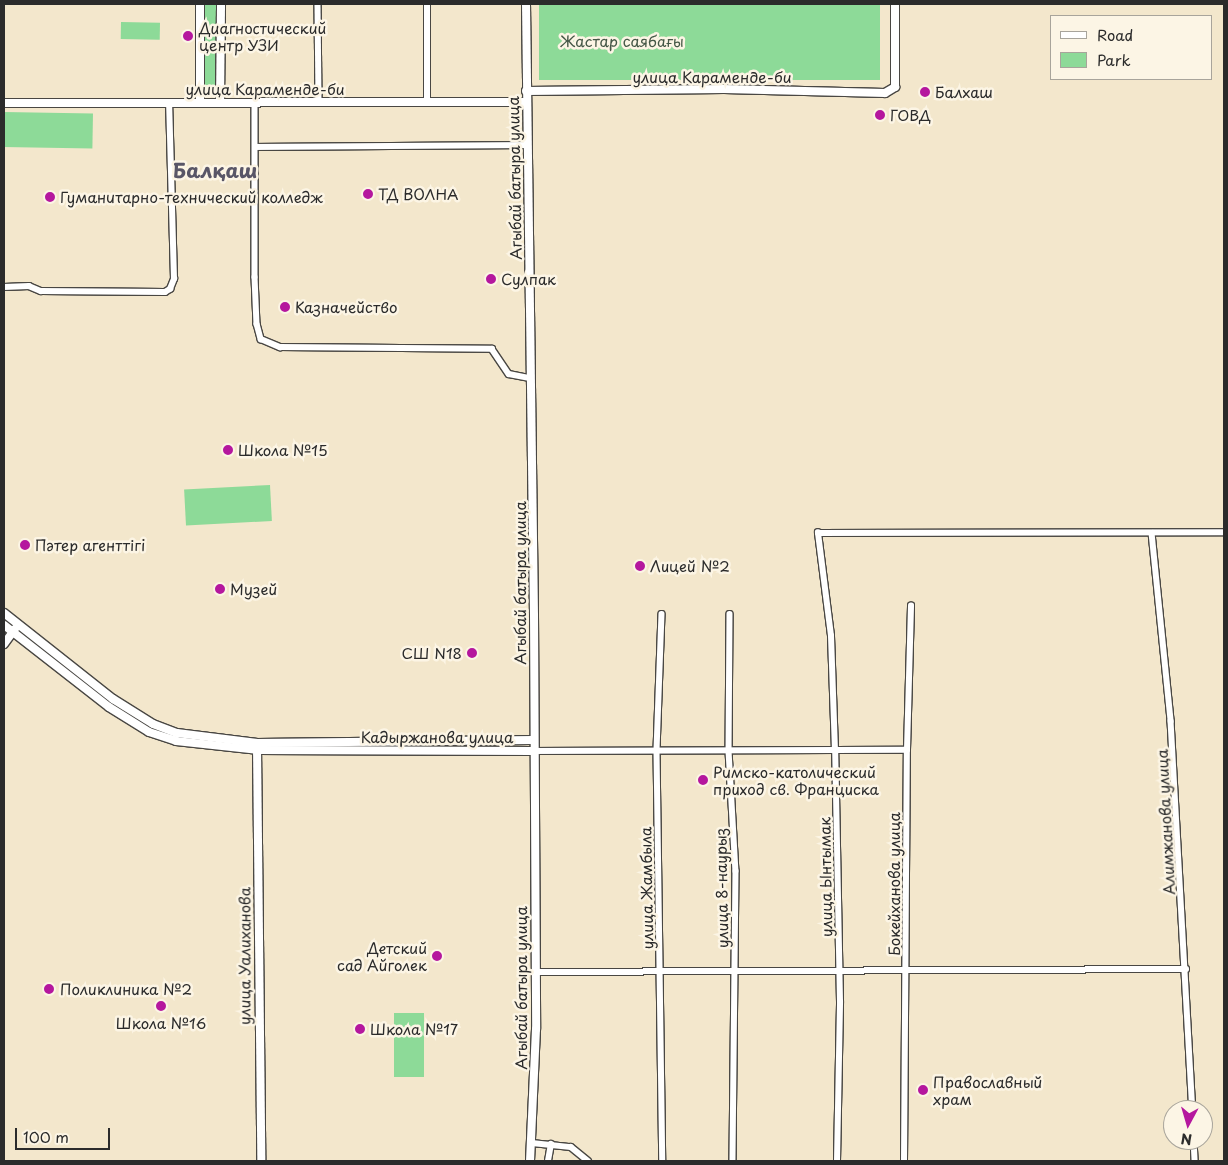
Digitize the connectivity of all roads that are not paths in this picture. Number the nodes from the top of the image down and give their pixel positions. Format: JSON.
{"nodes":[{"id":1,"x":200,"y":4,"type":"edge"},
{"id":2,"x":221,"y":4,"type":"edge"},
{"id":3,"x":318,"y":4,"type":"edge"},
{"id":4,"x":427,"y":4,"type":"edge"},
{"id":5,"x":526,"y":4,"type":"edge"},
{"id":6,"x":895,"y":4,"type":"edge"},
{"id":7,"x":526,"y":91,"type":"junction"},
{"id":8,"x":169,"y":102,"type":"junction"},
{"id":9,"x":200,"y":102,"type":"junction"},
{"id":10,"x":220,"y":102,"type":"junction"},
{"id":11,"x":255,"y":102,"type":"junction"},
{"id":12,"x":319,"y":102,"type":"junction"},
{"id":13,"x":426,"y":102,"type":"junction"},
{"id":14,"x":526,"y":102,"type":"junction"},
{"id":15,"x":4,"y":103,"type":"edge"},
{"id":16,"x":527,"y":145,"type":"junction"},
{"id":17,"x":255,"y":147,"type":"junction"},
{"id":18,"x":4,"y":287,"type":"edge"},
{"id":19,"x":530,"y":378,"type":"junction"},
{"id":20,"x":1224,"y":532,"type":"edge"},
{"id":21,"x":1152,"y":533,"type":"junction"},
{"id":22,"x":911,"y":606,"type":"dead end"},
{"id":23,"x":4,"y":613,"type":"edge"},
{"id":24,"x":662,"y":614,"type":"dead end"},
{"id":25,"x":730,"y":614,"type":"dead end"},
{"id":26,"x":4,"y":625,"type":"edge"},
{"id":27,"x":18,"y":625,"type":"junction"},
{"id":28,"x":12,"y":632,"type":"junction"},
{"id":29,"x":4,"y":644,"type":"edge"},
{"id":30,"x":533,"y":740,"type":"junction"},
{"id":31,"x":257,"y":746,"type":"junction"},
{"id":32,"x":729,"y":750,"type":"junction"},
{"id":33,"x":907,"y":750,"type":"junction"},
{"id":34,"x":533,"y":751,"type":"junction"},
{"id":35,"x":657,"y":751,"type":"junction"},
{"id":36,"x":835,"y":751,"type":"junction"},
{"id":37,"x":1186,"y":970,"type":"junction"},
{"id":38,"x":734,"y":971,"type":"junction"},
{"id":39,"x":839,"y":971,"type":"junction"},
{"id":40,"x":907,"y":971,"type":"junction"},
{"id":41,"x":536,"y":972,"type":"junction"},
{"id":42,"x":660,"y":972,"type":"junction"},
{"id":43,"x":1192,"y":1100,"type":"edge"},
{"id":44,"x":532,"y":1142,"type":"junction"},
{"id":45,"x":551,"y":1144,"type":"junction"},
{"id":46,"x":261,"y":1161,"type":"edge"},
{"id":47,"x":530,"y":1161,"type":"edge"},
{"id":48,"x":548,"y":1161,"type":"edge"},
{"id":49,"x":588,"y":1161,"type":"edge"},
{"id":50,"x":663,"y":1161,"type":"edge"},
{"id":51,"x":733,"y":1161,"type":"edge"},
{"id":52,"x":837,"y":1161,"type":"edge"},
{"id":53,"x":904,"y":1161,"type":"edge"}],
"edges":[{"from":1,"to":9,"type":"main road"},
{"from":2,"to":10,"type":"main road"},
{"from":3,"to":12,"type":"street"},
{"from":4,"to":13,"type":"street"},
{"from":5,"to":7,"type":"main road","name":"Агыбай батыра улица"},
{"from":6,"to":7,"type":"main road","name":"улица Караменде-би"},
{"from":7,"to":14,"type":"main road","name":"Агыбай батыра улица"},
{"from":8,"to":9,"type":"main road","name":"улица Караменде-би"},
{"from":8,"to":15,"type":"main road","name":"улица Караменде-би"},
{"from":8,"to":18,"type":"street"},
{"from":9,"to":10,"type":"main road","name":"улица Караменде-би"},
{"from":10,"to":11,"type":"main road","name":"улица Караменде-би"},
{"from":11,"to":12,"type":"main road","name":"улица Караменде-би"},
{"from":11,"to":17,"type":"street"},
{"from":12,"to":13,"type":"main road","name":"улица Караменде-би"},
{"from":13,"to":14,"type":"main road","name":"улица Караменде-би"},
{"from":14,"to":16,"type":"main road","name":"Агыбай батыра улица"},
{"from":16,"to":17,"type":"street"},
{"from":16,"to":19,"type":"main road","name":"Агыбай батыра улица"},
{"from":17,"to":19,"type":"street"},
{"from":19,"to":30,"type":"main road","name":"Агыбай батыра улица"},
{"from":20,"to":21,"type":"street"},
{"from":21,"to":36,"type":"street","name":"улица Ынтымак"},
{"from":21,"to":37,"type":"street","name":"Алимжанова улица"},
{"from":22,"to":33,"type":"street","name":"Бокейханова улица"},
{"from":23,"to":27,"type":"main road","name":"Кадыржанова улица"},
{"from":24,"to":35,"type":"street","name":"улица Жамбыла"},
{"from":25,"to":32,"type":"street","name":"улица 8-наурыз"},
{"from":26,"to":28,"type":"main road","name":"Кадыржанова улица"},
{"from":27,"to":28,"type":"main road"},
{"from":27,"to":31,"type":"main road","name":"Кадыржанова улица"},
{"from":28,"to":29,"type":"main road"},
{"from":28,"to":31,"type":"main road","name":"Кадыржанова улица"},
{"from":30,"to":31,"type":"main road","name":"Кадыржанова улица"},
{"from":30,"to":34,"type":"main road","name":"Агыбай батыра улица"},
{"from":31,"to":34,"type":"main road","name":"Кадыржанова улица"},
{"from":31,"to":46,"type":"main road","name":"улица Уалиханова"},
{"from":32,"to":35,"type":"street","name":"Кадыржанова улица"},
{"from":32,"to":36,"type":"street","name":"Кадыржанова улица"},
{"from":32,"to":38,"type":"street","name":"улица 8-наурыз"},
{"from":33,"to":36,"type":"street","name":"Кадыржанова улица"},
{"from":33,"to":40,"type":"street","name":"Бокейханова улица"},
{"from":34,"to":35,"type":"street","name":"Кадыржанова улица"},
{"from":34,"to":41,"type":"main road","name":"Агыбай батыра улица"},
{"from":35,"to":42,"type":"street","name":"улица Жамбыла"},
{"from":36,"to":39,"type":"street","name":"улица Ынтымак"},
{"from":37,"to":40,"type":"street"},
{"from":37,"to":43,"type":"street","name":"Алимжанова улица"},
{"from":38,"to":39,"type":"street"},
{"from":38,"to":42,"type":"street"},
{"from":38,"to":51,"type":"street","name":"улица 8-наурыз"},
{"from":39,"to":40,"type":"street"},
{"from":39,"to":52,"type":"street","name":"улица Ынтымак"},
{"from":40,"to":53,"type":"street","name":"Бокейханова улица"},
{"from":41,"to":42,"type":"street"},
{"from":41,"to":44,"type":"main road","name":"Агыбай батыра улица"},
{"from":42,"to":50,"type":"street","name":"улица Жамбыла"},
{"from":44,"to":45,"type":"street"},
{"from":44,"to":47,"type":"main road","name":"Агыбай батыра улица"},
{"from":45,"to":48,"type":"street"},
{"from":45,"to":49,"type":"street"}]}
